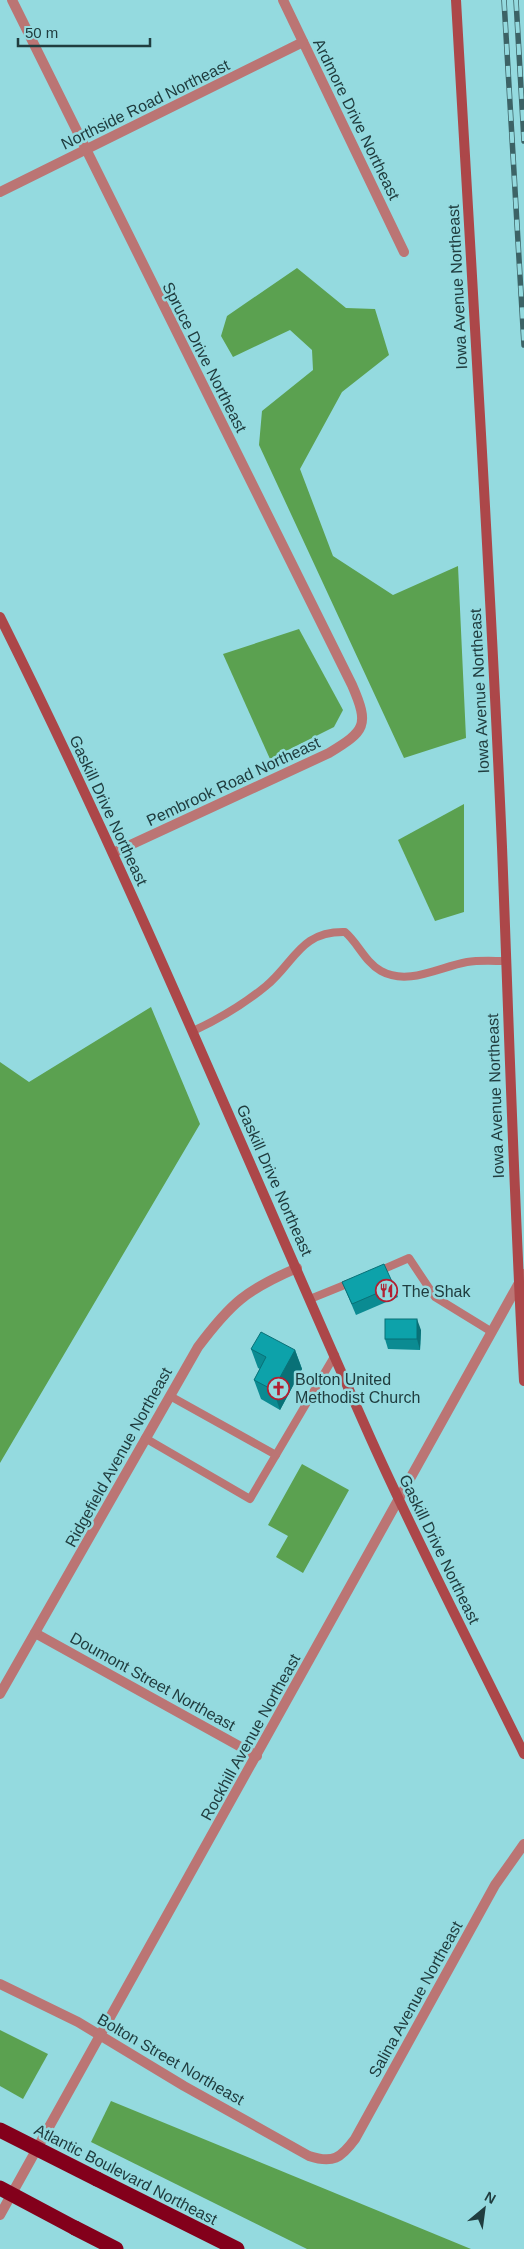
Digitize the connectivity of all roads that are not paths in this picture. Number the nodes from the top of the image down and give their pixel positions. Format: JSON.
{"nodes":[{"id":1,"x":12,"y":0,"type":"edge"},
{"id":2,"x":283,"y":0,"type":"edge"},
{"id":3,"x":456,"y":0,"type":"edge"},
{"id":4,"x":303,"y":42,"type":"junction"},
{"id":5,"x":85,"y":150,"type":"junction"},
{"id":6,"x":0,"y":192,"type":"edge"},
{"id":7,"x":404,"y":252,"type":"dead end"},
{"id":8,"x":0,"y":617,"type":"edge"},
{"id":9,"x":361,"y":729,"type":"joint"},
{"id":10,"x":113,"y":853,"type":"junction"},
{"id":11,"x":506,"y":961,"type":"junction"},
{"id":12,"x":193,"y":1031,"type":"junction"},
{"id":13,"x":297,"y":1268,"type":"junction"},
{"id":14,"x":521,"y":1278,"type":"edge"},
{"id":15,"x":310,"y":1299,"type":"junction"},
{"id":16,"x":492,"y":1332,"type":"junction"},
{"id":17,"x":335,"y":1356,"type":"junction"},
{"id":18,"x":524,"y":1381,"type":"edge"},
{"id":19,"x":170,"y":1396,"type":"junction"},
{"id":20,"x":145,"y":1438,"type":"junction"},
{"id":21,"x":276,"y":1455,"type":"junction"},
{"id":22,"x":399,"y":1498,"type":"junction"},
{"id":23,"x":35,"y":1633,"type":"junction"},
{"id":24,"x":0,"y":1694,"type":"edge"},
{"id":25,"x":524,"y":1754,"type":"edge"},
{"id":26,"x":257,"y":1756,"type":"junction"},
{"id":27,"x":524,"y":1844,"type":"edge"},
{"id":28,"x":0,"y":1984,"type":"edge"},
{"id":29,"x":101,"y":2036,"type":"junction"},
{"id":30,"x":0,"y":2130,"type":"edge"},
{"id":31,"x":326,"y":2160,"type":"joint"},
{"id":32,"x":0,"y":2188,"type":"edge"},
{"id":33,"x":0,"y":2215,"type":"edge"},
{"id":34,"x":116,"y":2249,"type":"edge"},
{"id":35,"x":237,"y":2249,"type":"edge"}],
"edges":[{"from":1,"to":5,"type":"street","name":"Spruce Drive Northeast"},
{"from":2,"to":4,"type":"street","name":"Ardmore Drive Northeast"},
{"from":3,"to":11,"type":"main road","name":"Iowa Avenue Northeast"},
{"from":4,"to":5,"type":"street","name":"Northside Road Northeast"},
{"from":4,"to":7,"type":"street","name":"Ardmore Drive Northeast"},
{"from":5,"to":6,"type":"street","name":"Northside Road Northeast"},
{"from":5,"to":9,"type":"street","name":"Spruce Drive Northeast"},
{"from":8,"to":10,"type":"main road","name":"Gaskill Drive Northeast"},
{"from":9,"to":10,"type":"street","name":"Pembrook Road Northeast"},
{"from":10,"to":12,"type":"main road","name":"Gaskill Drive Northeast"},
{"from":11,"to":12,"type":"lane"},
{"from":11,"to":14,"type":"main road","name":"Iowa Avenue Northeast"},
{"from":12,"to":13,"type":"main road","name":"Gaskill Drive Northeast"},
{"from":13,"to":15,"type":"main road","name":"Gaskill Drive Northeast"},
{"from":13,"to":19,"type":"street","name":"Ridgefield Avenue Northeast"},
{"from":14,"to":16,"type":"street","name":"Rockhill Avenue Northeast"},
{"from":14,"to":18,"type":"main road","name":"Iowa Avenue Northeast"},
{"from":15,"to":16,"type":"lane"},
{"from":15,"to":17,"type":"main road","name":"Gaskill Drive Northeast"},
{"from":16,"to":22,"type":"street","name":"Rockhill Avenue Northeast"},
{"from":17,"to":21,"type":"lane"},
{"from":17,"to":22,"type":"main road","name":"Gaskill Drive Northeast"},
{"from":19,"to":20,"type":"street","name":"Ridgefield Avenue Northeast"},
{"from":19,"to":21,"type":"lane"},
{"from":20,"to":21,"type":"lane"},
{"from":20,"to":23,"type":"street","name":"Ridgefield Avenue Northeast"},
{"from":22,"to":25,"type":"main road","name":"Gaskill Drive Northeast"},
{"from":22,"to":26,"type":"street","name":"Rockhill Avenue Northeast"},
{"from":23,"to":24,"type":"street","name":"Ridgefield Avenue Northeast"},
{"from":23,"to":26,"type":"street","name":"Doumont Street Northeast"},
{"from":26,"to":29,"type":"street","name":"Rockhill Avenue Northeast"},
{"from":27,"to":31,"type":"street","name":"Salina Avenue Northeast"},
{"from":28,"to":29,"type":"street","name":"Bolton Street Northeast"},
{"from":29,"to":31,"type":"street","name":"Bolton Street Northeast"},
{"from":29,"to":33,"type":"street","name":"Rockhill Avenue Northeast"},
{"from":30,"to":35,"type":"highway","name":"Atlantic Boulevard Northeast","bridge":true},
{"from":32,"to":34,"type":"highway","bridge":true}]}
